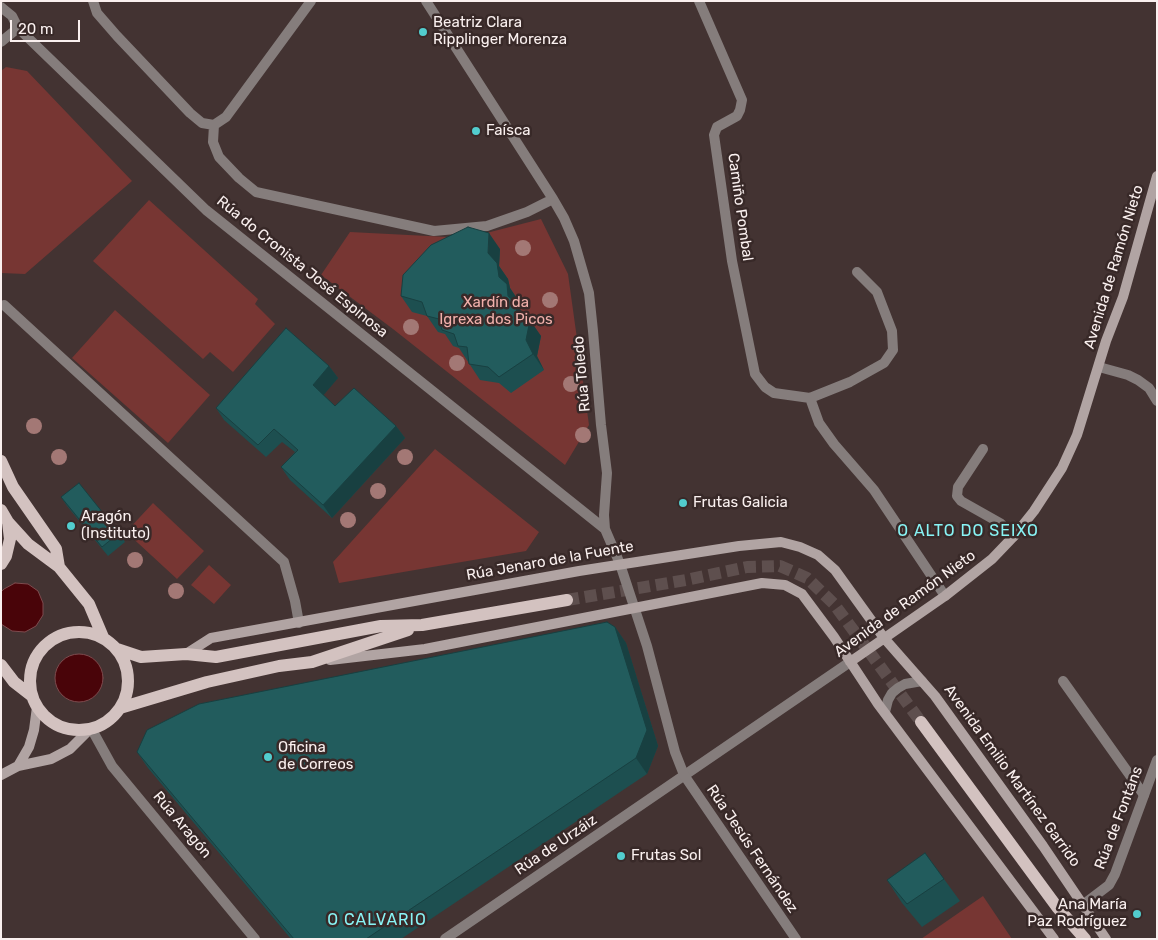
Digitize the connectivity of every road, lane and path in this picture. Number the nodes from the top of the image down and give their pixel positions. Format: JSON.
{"nodes":[{"id":1,"x":92,"y":1,"type":"edge"},
{"id":2,"x":311,"y":1,"type":"edge"},
{"id":3,"x":426,"y":1,"type":"edge"},
{"id":4,"x":699,"y":1,"type":"edge"},
{"id":5,"x":1,"y":7,"type":"edge"},
{"id":6,"x":18,"y":28,"type":"junction"},
{"id":7,"x":1,"y":42,"type":"edge"},
{"id":8,"x":214,"y":125,"type":"junction"},
{"id":9,"x":1157,"y":176,"type":"edge"},
{"id":10,"x":553,"y":199,"type":"junction"},
{"id":11,"x":858,"y":272,"type":"dead end"},
{"id":12,"x":4,"y":305,"type":"dead end"},
{"id":13,"x":1099,"y":367,"type":"junction"},
{"id":14,"x":810,"y":398,"type":"junction"},
{"id":15,"x":1157,"y":401,"type":"edge"},
{"id":16,"x":984,"y":449,"type":"dead end"},
{"id":17,"x":1,"y":460,"type":"edge"},
{"id":18,"x":1,"y":510,"type":"edge"},
{"id":19,"x":8,"y":522,"type":"junction"},
{"id":20,"x":605,"y":529,"type":"junction"},
{"id":21,"x":1014,"y":536,"type":"junction"},
{"id":22,"x":1,"y":564,"type":"edge"},
{"id":23,"x":620,"y":564,"type":"junction"},
{"id":24,"x":59,"y":567,"type":"junction"},
{"id":25,"x":944,"y":596,"type":"junction"},
{"id":26,"x":567,"y":600,"type":"tunnel mouth"},
{"id":27,"x":634,"y":608,"type":"junction"},
{"id":28,"x":299,"y":623,"type":"junction"},
{"id":29,"x":422,"y":625,"type":"junction"},
{"id":30,"x":103,"y":637,"type":"junction"},
{"id":31,"x":884,"y":638,"type":"junction"},
{"id":32,"x":117,"y":649,"type":"junction"},
{"id":33,"x":186,"y":654,"type":"junction"},
{"id":34,"x":312,"y":662,"type":"junction"},
{"id":35,"x":850,"y":662,"type":"junction"},
{"id":36,"x":1,"y":665,"type":"edge"},
{"id":37,"x":922,"y":681,"type":"junction"},
{"id":38,"x":1063,"y":681,"type":"dead end"},
{"id":39,"x":35,"y":702,"type":"junction"},
{"id":40,"x":120,"y":708,"type":"junction"},
{"id":41,"x":885,"y":712,"type":"junction"},
{"id":42,"x":921,"y":722,"type":"tunnel mouth"},
{"id":43,"x":91,"y":728,"type":"junction"},
{"id":44,"x":1157,"y":760,"type":"edge"},
{"id":45,"x":18,"y":766,"type":"junction"},
{"id":46,"x":1,"y":775,"type":"edge"},
{"id":47,"x":684,"y":775,"type":"junction"},
{"id":48,"x":1144,"y":795,"type":"junction"},
{"id":49,"x":1084,"y":904,"type":"junction"},
{"id":50,"x":1057,"y":907,"type":"junction"},
{"id":51,"x":255,"y":939,"type":"edge"},
{"id":52,"x":445,"y":939,"type":"edge"},
{"id":53,"x":796,"y":939,"type":"edge"},
{"id":54,"x":1054,"y":939,"type":"edge"},
{"id":55,"x":1075,"y":939,"type":"edge"},
{"id":56,"x":1085,"y":939,"type":"edge"},
{"id":57,"x":1106,"y":939,"type":"edge"}],
"edges":[{"from":1,"to":8,"type":"street"},
{"from":2,"to":8,"type":"street"},
{"from":3,"to":10,"type":"street","name":"Rúa Toledo"},
{"from":4,"to":14,"type":"street","name":"Camiño Pombal"},
{"from":5,"to":6,"type":"street","name":"Rúa do Cronista José Espinosa"},
{"from":6,"to":7,"type":"street"},
{"from":6,"to":20,"type":"street","name":"Rúa do Cronista José Espinosa"},
{"from":8,"to":10,"type":"street"},
{"from":9,"to":13,"type":"main road","name":"Avenida de Ramón Nieto"},
{"from":10,"to":20,"type":"street","name":"Rúa Toledo"},
{"from":11,"to":14,"type":"street","name":"Camiño Pombal"},
{"from":12,"to":28,"type":"street"},
{"from":13,"to":15,"type":"street"},
{"from":13,"to":21,"type":"main road","name":"Avenida de Ramón Nieto"},
{"from":14,"to":25,"type":"street"},
{"from":16,"to":21,"type":"street"},
{"from":17,"to":24,"type":"main road"},
{"from":18,"to":19,"type":"main road"},
{"from":19,"to":22,"type":"main road"},
{"from":19,"to":24,"type":"main road"},
{"from":20,"to":23,"type":"street","name":"Rúa Toledo"},
{"from":21,"to":25,"type":"main road","name":"Avenida de Ramón Nieto"},
{"from":23,"to":27,"type":"street","name":"Rúa Toledo"},
{"from":23,"to":28,"type":"main road","name":"Rúa Jenaro de la Fuente"},
{"from":23,"to":31,"type":"main road","name":"Rúa Jenaro de la Fuente"},
{"from":24,"to":30,"type":"main road"},
{"from":25,"to":31,"type":"main road","name":"Avenida de Ramón Nieto"},
{"from":26,"to":29,"type":"main road"},
{"from":27,"to":34,"type":"main road"},
{"from":27,"to":35,"type":"main road"},
{"from":27,"to":47,"type":"street","name":"Rúa Toledo"},
{"from":28,"to":33,"type":"main road","name":"Rúa Jenaro de la Fuente"},
{"from":29,"to":33,"type":"main road","name":"Rúa Jenaro de la Fuente"},
{"from":29,"to":34,"type":"main road"},
{"from":30,"to":32,"type":"main road"},
{"from":30,"to":39,"type":"main road"},
{"from":31,"to":35,"type":"main road","name":"Avenida de Ramón Nieto"},
{"from":31,"to":37,"type":"main road","name":"Avenida Emilio Martínez Garrido"},
{"from":32,"to":33,"type":"main road","name":"Rúa Jenaro de la Fuente"},
{"from":32,"to":40,"type":"main road"},
{"from":34,"to":40,"type":"main road"},
{"from":35,"to":41,"type":"main road"},
{"from":35,"to":47,"type":"street","name":"Avenida de Ramón Nieto"},
{"from":36,"to":39,"type":"main road"},
{"from":37,"to":41,"type":"street"},
{"from":37,"to":49,"type":"main road","name":"Avenida Emilio Martínez Garrido"},
{"from":38,"to":48,"type":"street"},
{"from":39,"to":43,"type":"main road"},
{"from":39,"to":45,"type":"main road"},
{"from":40,"to":43,"type":"main road"},
{"from":41,"to":54,"type":"main road"},
{"from":42,"to":50,"type":"main road"},
{"from":43,"to":45,"type":"main road"},
{"from":43,"to":51,"type":"street","name":"Rúa Aragón"},
{"from":44,"to":48,"type":"street","name":"Rúa de Fontáns"},
{"from":45,"to":46,"type":"main road"},
{"from":47,"to":52,"type":"street","name":"Rúa de Urzáiz"},
{"from":47,"to":53,"type":"street","name":"Rúa Jesús Fernández"},
{"from":48,"to":49,"type":"street","name":"Rúa de Fontáns"},
{"from":49,"to":57,"type":"main road","name":"Avenida Emilio Martínez Garrido"},
{"from":50,"to":55,"type":"main road"},
{"from":50,"to":56,"type":"main road"}]}
